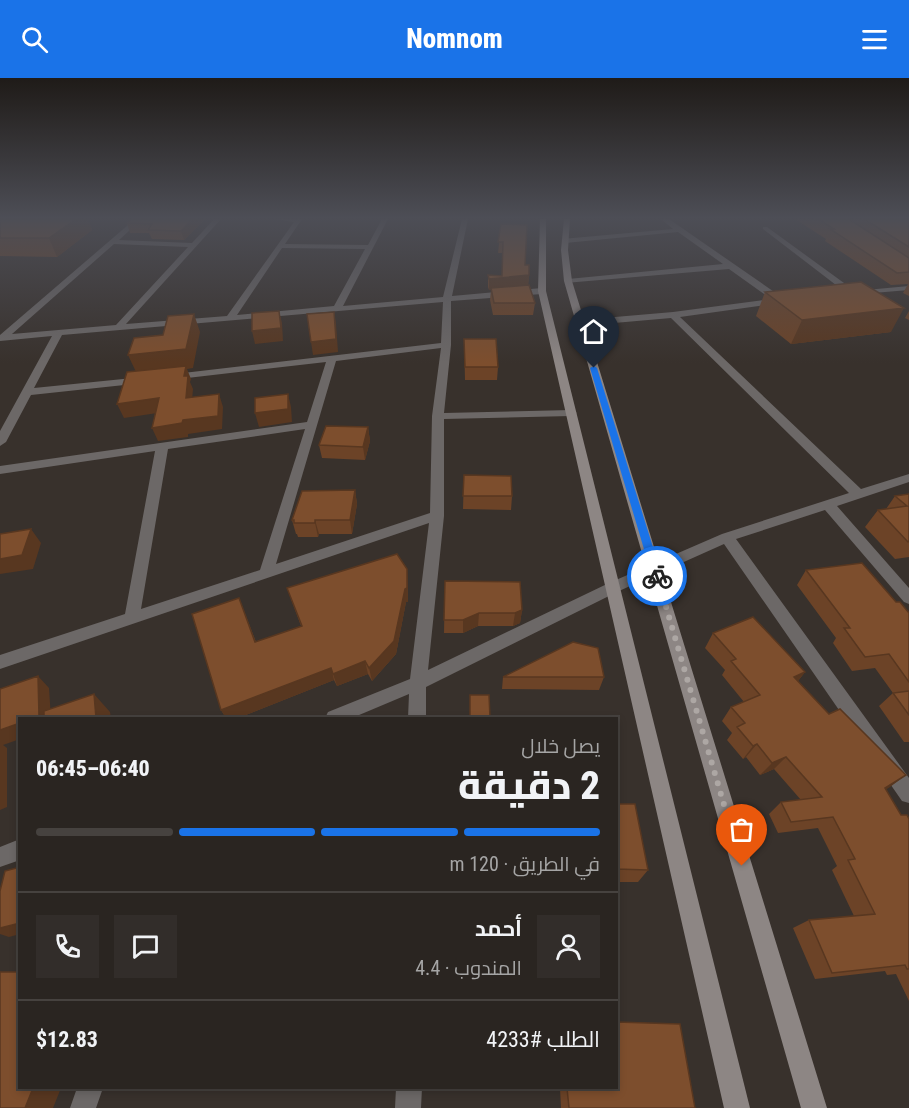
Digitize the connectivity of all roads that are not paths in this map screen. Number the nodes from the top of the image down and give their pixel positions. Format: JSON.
{"nodes":[{"id":1,"x":84,"y":267,"type":"edge"},
{"id":2,"x":174,"y":267,"type":"edge"},
{"id":3,"x":265,"y":267,"type":"edge"},
{"id":4,"x":359,"y":267,"type":"edge"},
{"id":5,"x":454,"y":267,"type":"edge"},
{"id":6,"x":542,"y":267,"type":"edge"},
{"id":7,"x":567,"y":267,"type":"edge"},
{"id":8,"x":719,"y":267,"type":"edge"},
{"id":9,"x":733,"y":267,"type":"edge"},
{"id":10,"x":817,"y":267,"type":"edge"},
{"id":11,"x":568,"y":281,"type":"junction"},
{"id":12,"x":909,"y":288,"type":"edge"},
{"id":13,"x":542,"y":291,"type":"junction"},
{"id":14,"x":852,"y":293,"type":"junction"},
{"id":15,"x":842,"y":294,"type":"edge"},
{"id":16,"x":447,"y":299,"type":"junction"},
{"id":17,"x":789,"y":299,"type":"edge"},
{"id":18,"x":779,"y":300,"type":"junction"},
{"id":19,"x":337,"y":309,"type":"junction"},
{"id":20,"x":673,"y":315,"type":"junction"},
{"id":21,"x":230,"y":318,"type":"junction"},
{"id":22,"x":580,"y":323,"type":"junction"},
{"id":23,"x":119,"y":327,"type":"junction"},
{"id":24,"x":59,"y":332,"type":"junction"},
{"id":25,"x":2,"y":338,"type":"edge"},
{"id":26,"x":446,"y":345,"type":"junction"},
{"id":27,"x":332,"y":359,"type":"junction"},
{"id":28,"x":27,"y":392,"type":"junction"},
{"id":29,"x":571,"y":412,"type":"junction"},
{"id":30,"x":438,"y":416,"type":"junction"},
{"id":31,"x":311,"y":425,"type":"junction"},
{"id":32,"x":0,"y":442,"type":"edge"},
{"id":33,"x":162,"y":447,"type":"junction"},
{"id":34,"x":0,"y":470,"type":"edge"},
{"id":35,"x":909,"y":478,"type":"edge"},
{"id":36,"x":858,"y":494,"type":"junction"},
{"id":37,"x":827,"y":503,"type":"junction"},
{"id":38,"x":437,"y":516,"type":"junction"},
{"id":39,"x":727,"y":537,"type":"junction"},
{"id":40,"x":656,"y":570,"type":"junction"},
{"id":41,"x":266,"y":573,"type":"junction"},
{"id":42,"x":614,"y":587,"type":"junction"},
{"id":43,"x":909,"y":598,"type":"edge"},
{"id":44,"x":132,"y":618,"type":"junction"},
{"id":45,"x":0,"y":662,"type":"edge"},
{"id":46,"x":418,"y":683,"type":"junction"},
{"id":47,"x":336,"y":717,"type":"edge"},
{"id":48,"x":417,"y":717,"type":"edge"},
{"id":49,"x":909,"y":794,"type":"edge"},
{"id":50,"x":18,"y":850,"type":"edge"},
{"id":51,"x":0,"y":857,"type":"edge"},
{"id":52,"x":90,"y":1089,"type":"edge"},
{"id":53,"x":409,"y":1089,"type":"edge"},
{"id":54,"x":83,"y":1108,"type":"edge"},
{"id":55,"x":408,"y":1108,"type":"edge"},
{"id":56,"x":737,"y":1108,"type":"edge"},
{"id":57,"x":814,"y":1108,"type":"edge"}],
"edges":[{"from":1,"to":25,"type":"street"},
{"from":2,"to":23,"type":"street"},
{"from":3,"to":21,"type":"street"},
{"from":4,"to":19,"type":"street"},
{"from":5,"to":16,"type":"street"},
{"from":6,"to":13,"type":"main road"},
{"from":7,"to":11,"type":"main road"},
{"from":8,"to":11,"type":"street"},
{"from":9,"to":18,"type":"street"},
{"from":10,"to":14,"type":"street"},
{"from":11,"to":22,"type":"main road"},
{"from":12,"to":14,"type":"street"},
{"from":13,"to":16,"type":"street"},
{"from":13,"to":29,"type":"main road"},
{"from":14,"to":15,"type":"street"},
{"from":16,"to":19,"type":"street"},
{"from":16,"to":26,"type":"street"},
{"from":17,"to":18,"type":"street"},
{"from":18,"to":20,"type":"street"},
{"from":19,"to":21,"type":"street"},
{"from":20,"to":22,"type":"street"},
{"from":20,"to":36,"type":"street"},
{"from":21,"to":23,"type":"street"},
{"from":22,"to":40,"type":"main road"},
{"from":23,"to":24,"type":"street"},
{"from":24,"to":25,"type":"street"},
{"from":24,"to":28,"type":"street"},
{"from":26,"to":27,"type":"street"},
{"from":26,"to":30,"type":"street"},
{"from":27,"to":28,"type":"street"},
{"from":27,"to":31,"type":"street"},
{"from":28,"to":32,"type":"street"},
{"from":29,"to":30,"type":"street"},
{"from":29,"to":42,"type":"main road"},
{"from":30,"to":38,"type":"street"},
{"from":31,"to":33,"type":"street"},
{"from":31,"to":41,"type":"street"},
{"from":33,"to":34,"type":"street"},
{"from":33,"to":44,"type":"street"},
{"from":35,"to":36,"type":"street"},
{"from":36,"to":37,"type":"street"},
{"from":37,"to":39,"type":"street"},
{"from":37,"to":43,"type":"street"},
{"from":38,"to":41,"type":"street"},
{"from":38,"to":46,"type":"street"},
{"from":39,"to":40,"type":"street"},
{"from":39,"to":49,"type":"street"},
{"from":40,"to":42,"type":"street"},
{"from":40,"to":57,"type":"main road"},
{"from":41,"to":44,"type":"street"},
{"from":42,"to":46,"type":"street"},
{"from":42,"to":56,"type":"main road"},
{"from":44,"to":45,"type":"street"},
{"from":46,"to":47,"type":"street"},
{"from":46,"to":48,"type":"street"},
{"from":50,"to":51,"type":"street"},
{"from":52,"to":54,"type":"street"},
{"from":53,"to":55,"type":"street"}]}
